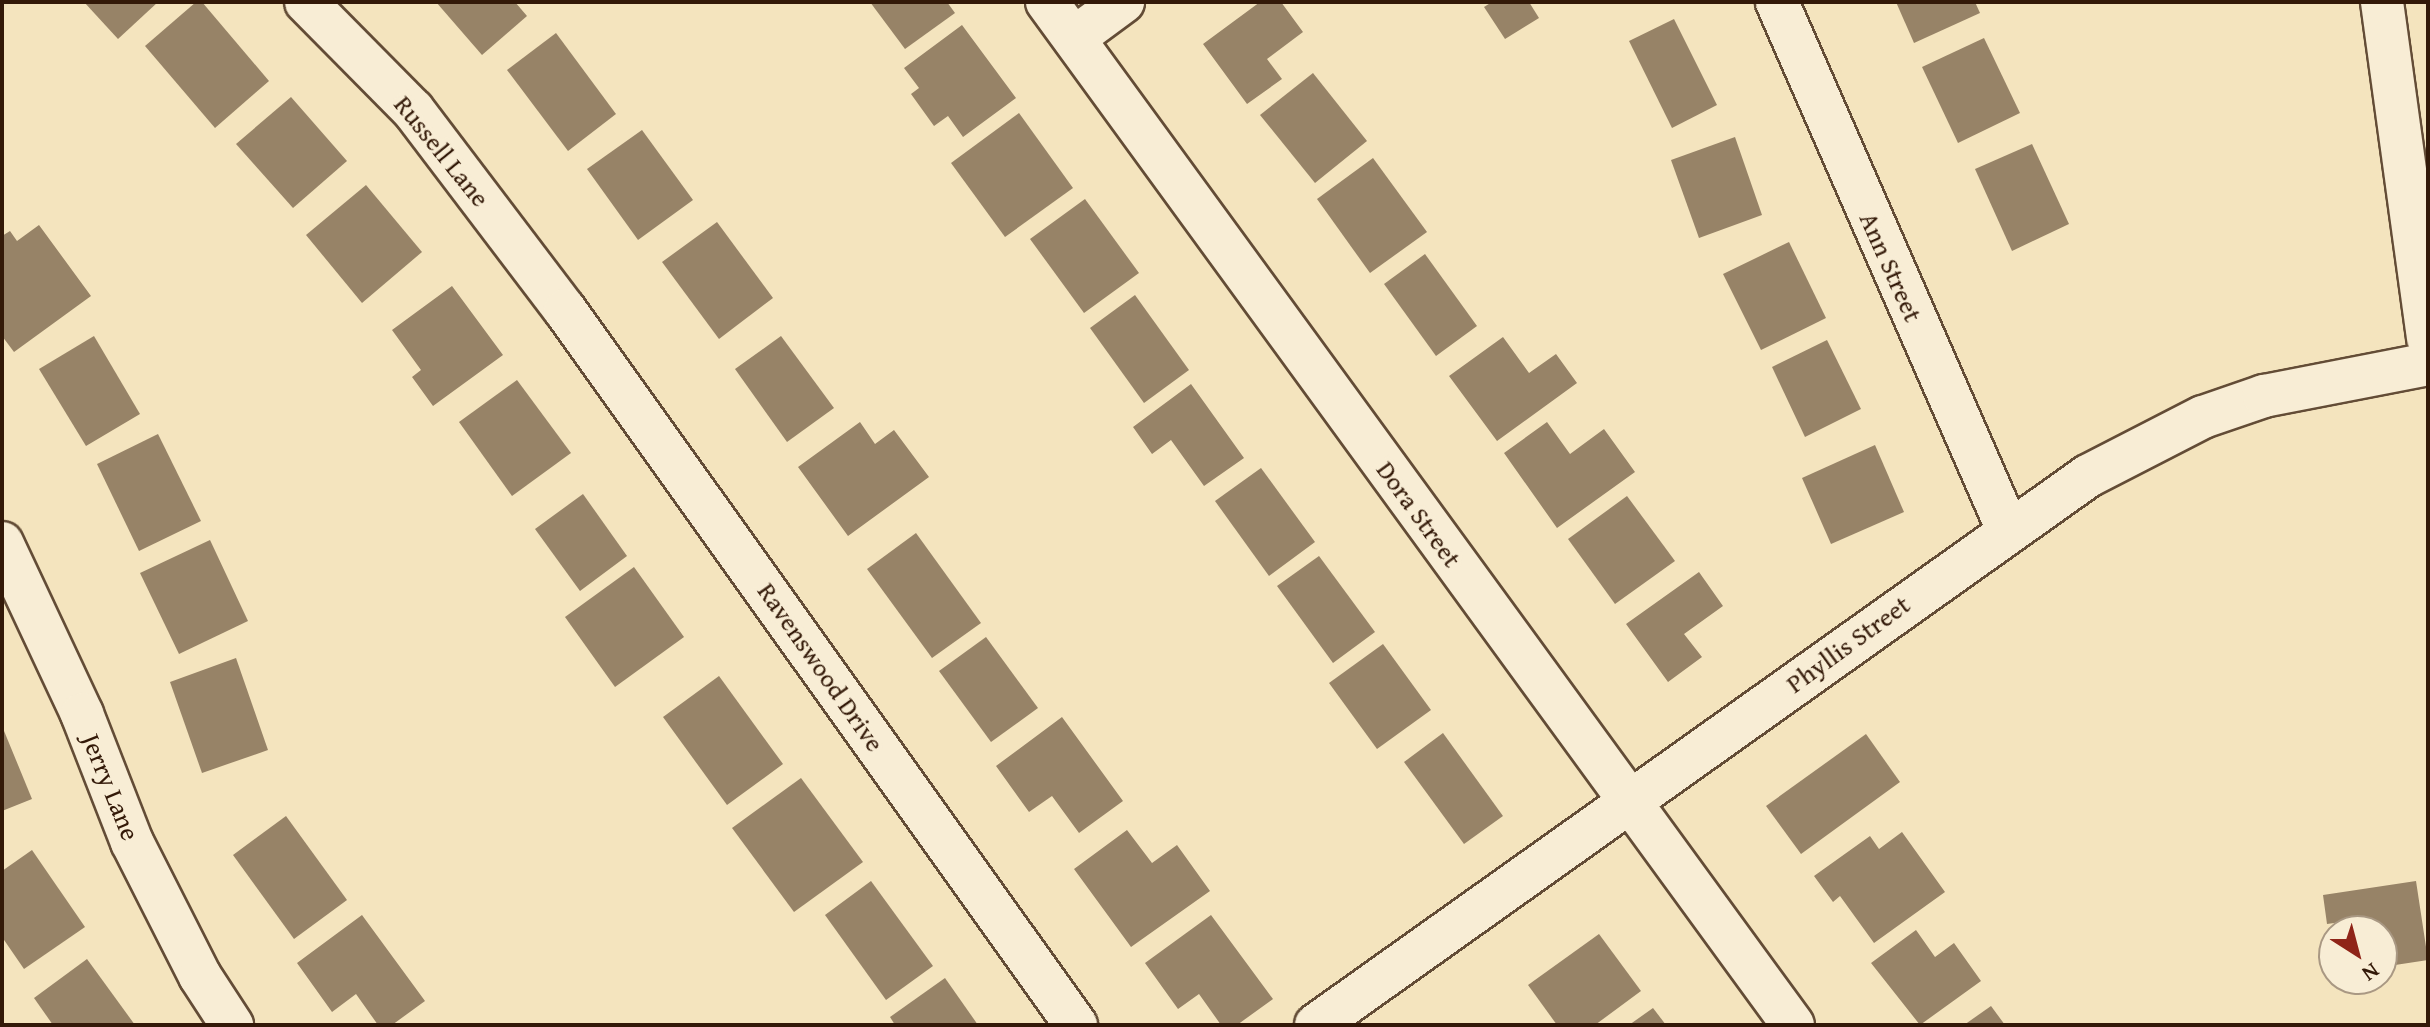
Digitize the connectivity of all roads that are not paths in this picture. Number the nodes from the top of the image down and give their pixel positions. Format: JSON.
{"nodes":[{"id":1,"x":306,"y":2,"type":"edge"},
{"id":2,"x":1047,"y":2,"type":"edge"},
{"id":3,"x":1123,"y":2,"type":"edge"},
{"id":4,"x":1777,"y":2,"type":"edge"},
{"id":5,"x":2382,"y":2,"type":"edge"},
{"id":6,"x":1074,"y":38,"type":"junction"},
{"id":7,"x":565,"y":310,"type":"joint"},
{"id":8,"x":2428,"y":338,"type":"edge"},
{"id":9,"x":2428,"y":364,"type":"edge"},
{"id":10,"x":2008,"y":530,"type":"junction"},
{"id":11,"x":2,"y":543,"type":"edge"},
{"id":12,"x":1628,"y":802,"type":"junction"},
{"id":13,"x":232,"y":1025,"type":"edge"},
{"id":14,"x":1076,"y":1025,"type":"edge"},
{"id":15,"x":1316,"y":1025,"type":"edge"},
{"id":16,"x":1793,"y":1025,"type":"edge"}],
"edges":[{"from":1,"to":7,"type":"street","name":"Russell Lane"},
{"from":2,"to":6,"type":"street","name":"Dora Street"},
{"from":3,"to":6,"type":"street"},
{"from":4,"to":10,"type":"street","name":"Ann Street"},
{"from":5,"to":8,"type":"street"},
{"from":6,"to":12,"type":"street","name":"Dora Street"},
{"from":7,"to":14,"type":"street","name":"Ravenswood Drive"},
{"from":9,"to":10,"type":"street","name":"Phyllis Street"},
{"from":10,"to":12,"type":"street","name":"Phyllis Street"},
{"from":11,"to":13,"type":"street","name":"Jerry Lane"},
{"from":12,"to":15,"type":"street","name":"Phyllis Street"},
{"from":12,"to":16,"type":"street","name":"Dora Street"}]}
